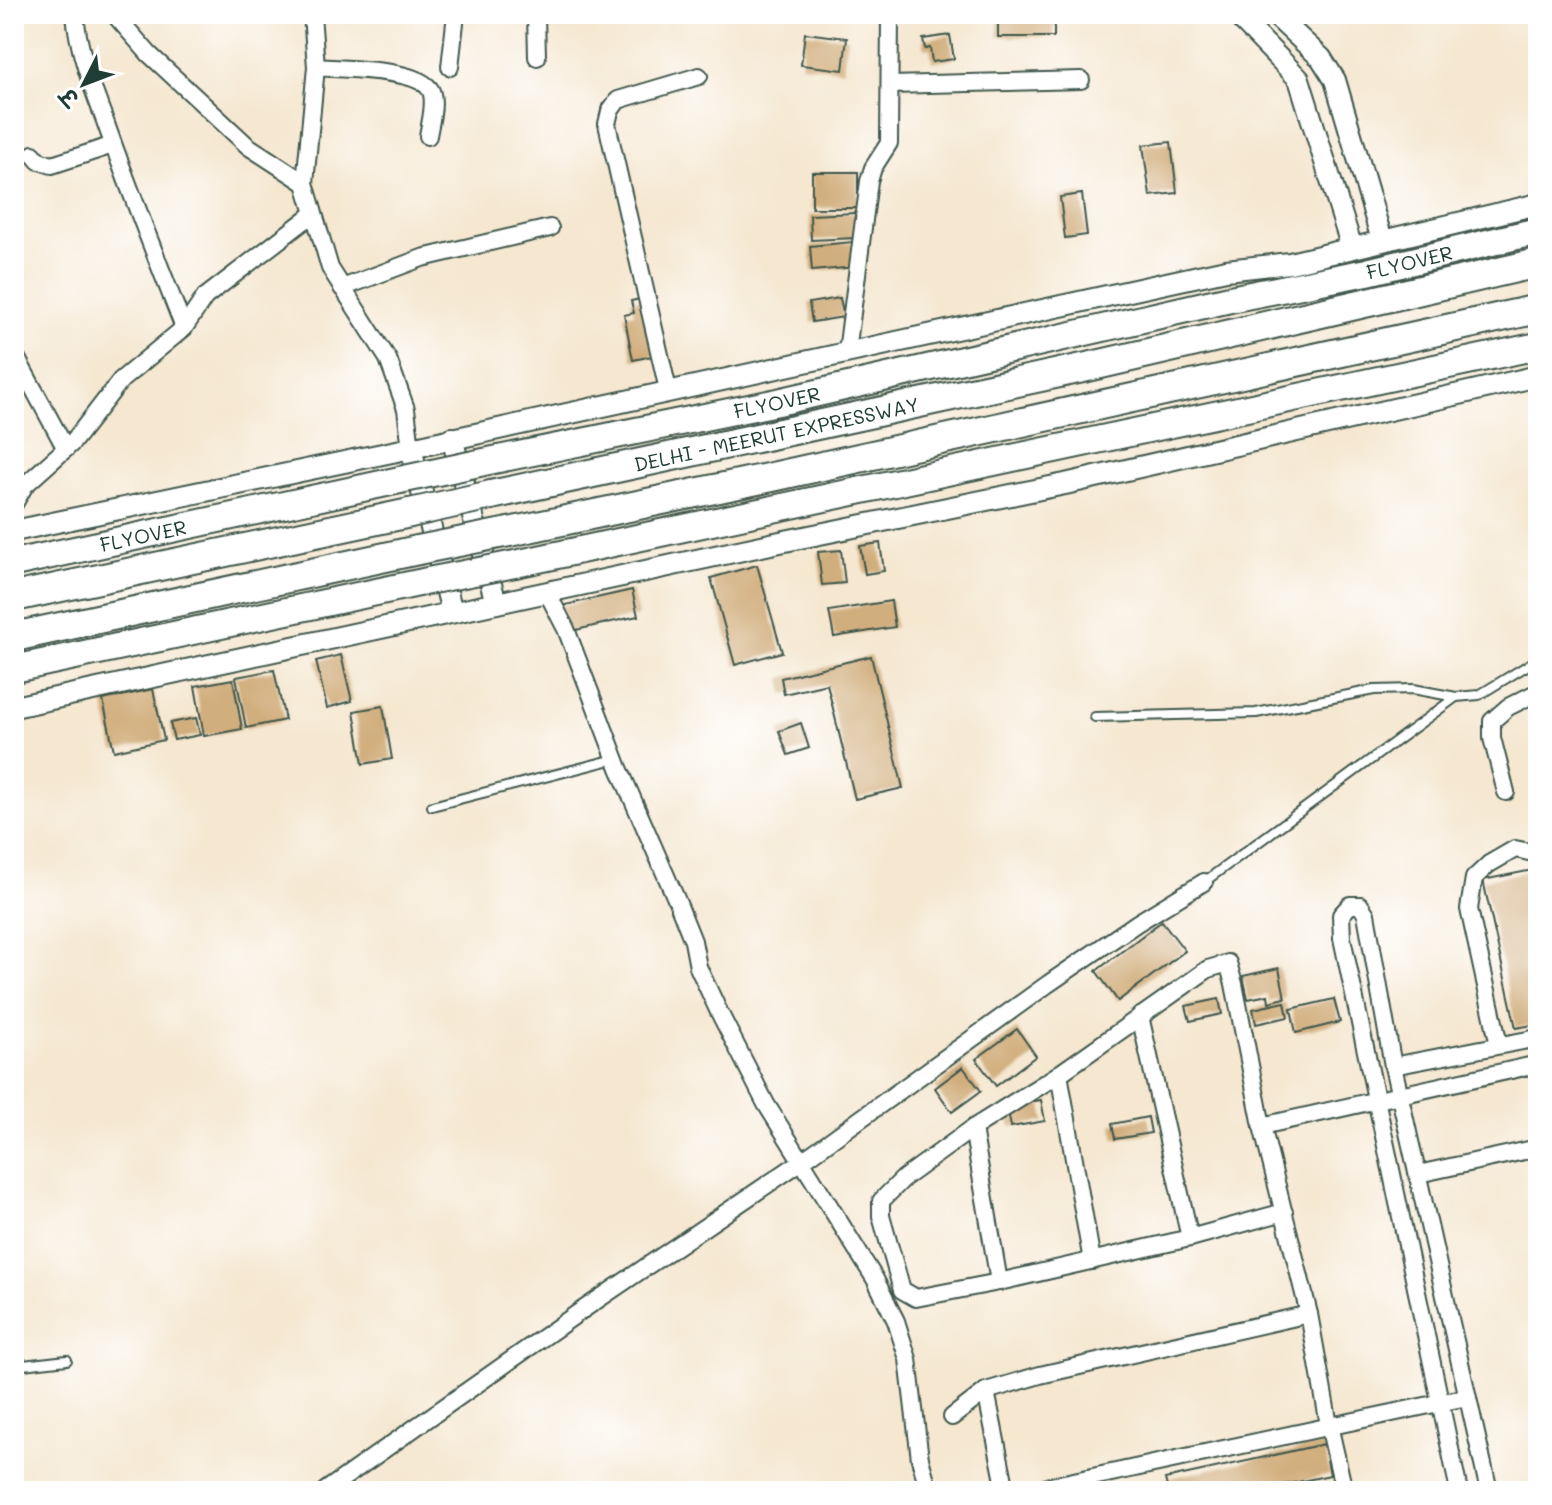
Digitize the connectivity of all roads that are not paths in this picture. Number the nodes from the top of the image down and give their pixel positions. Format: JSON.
{"nodes":[{"id":1,"x":75,"y":14,"type":"edge"},
{"id":2,"x":114,"y":14,"type":"edge"},
{"id":3,"x":312,"y":14,"type":"edge"},
{"id":4,"x":456,"y":14,"type":"edge"},
{"id":5,"x":536,"y":14,"type":"edge"},
{"id":6,"x":890,"y":14,"type":"edge"},
{"id":7,"x":1236,"y":14,"type":"edge"},
{"id":8,"x":1274,"y":14,"type":"edge"},
{"id":9,"x":537,"y":57,"type":"dead end"},
{"id":10,"x":316,"y":67,"type":"junction"},
{"id":11,"x":450,"y":67,"type":"dead end"},
{"id":12,"x":699,"y":76,"type":"dead end"},
{"id":13,"x":1081,"y":80,"type":"dead end"},
{"id":14,"x":890,"y":85,"type":"junction"},
{"id":15,"x":428,"y":136,"type":"dead end"},
{"id":16,"x":113,"y":145,"type":"junction"},
{"id":17,"x":33,"y":154,"type":"dead end"},
{"id":18,"x":305,"y":183,"type":"junction"},
{"id":19,"x":1538,"y":204,"type":"edge"},
{"id":20,"x":313,"y":214,"type":"junction"},
{"id":21,"x":550,"y":228,"type":"dead end"},
{"id":22,"x":1538,"y":231,"type":"edge"},
{"id":23,"x":1382,"y":240,"type":"junction"},
{"id":24,"x":1352,"y":248,"type":"junction"},
{"id":25,"x":1538,"y":263,"type":"edge"},
{"id":26,"x":342,"y":288,"type":"junction"},
{"id":27,"x":1538,"y":309,"type":"edge"},
{"id":28,"x":184,"y":328,"type":"junction"},
{"id":29,"x":1538,"y":346,"type":"edge"},
{"id":30,"x":847,"y":352,"type":"junction"},
{"id":31,"x":14,"y":353,"type":"edge"},
{"id":32,"x":1538,"y":376,"type":"edge"},
{"id":33,"x":668,"y":390,"type":"junction"},
{"id":34,"x":452,"y":438,"type":"junction"},
{"id":35,"x":411,"y":448,"type":"junction"},
{"id":36,"x":66,"y":449,"type":"junction"},
{"id":37,"x":14,"y":504,"type":"edge"},
{"id":38,"x":15,"y":526,"type":"edge"},
{"id":39,"x":14,"y":563,"type":"edge"},
{"id":40,"x":547,"y":592,"type":"junction"},
{"id":41,"x":14,"y":597,"type":"edge"},
{"id":42,"x":496,"y":603,"type":"junction"},
{"id":43,"x":452,"y":612,"type":"junction"},
{"id":44,"x":14,"y":637,"type":"edge"},
{"id":45,"x":1538,"y":659,"type":"edge"},
{"id":46,"x":14,"y":669,"type":"edge"},
{"id":47,"x":1538,"y":692,"type":"edge"},
{"id":48,"x":1456,"y":697,"type":"junction"},
{"id":49,"x":14,"y":707,"type":"edge"},
{"id":50,"x":1095,"y":717,"type":"dead end"},
{"id":51,"x":615,"y":759,"type":"junction"},
{"id":52,"x":1506,"y":792,"type":"dead end"},
{"id":53,"x":432,"y":806,"type":"dead end"},
{"id":54,"x":1538,"y":854,"type":"edge"},
{"id":55,"x":1204,"y":882,"type":"joint"},
{"id":56,"x":1140,"y":1016,"type":"junction"},
{"id":57,"x":1538,"y":1038,"type":"edge"},
{"id":58,"x":1499,"y":1045,"type":"junction"},
{"id":59,"x":1538,"y":1064,"type":"edge"},
{"id":60,"x":1393,"y":1066,"type":"junction"},
{"id":61,"x":1059,"y":1074,"type":"junction"},
{"id":62,"x":1400,"y":1095,"type":"junction"},
{"id":63,"x":1377,"y":1100,"type":"junction"},
{"id":64,"x":1262,"y":1126,"type":"junction"},
{"id":65,"x":973,"y":1128,"type":"junction"},
{"id":66,"x":1538,"y":1148,"type":"edge"},
{"id":67,"x":802,"y":1161,"type":"junction"},
{"id":68,"x":1418,"y":1174,"type":"junction"},
{"id":69,"x":1284,"y":1212,"type":"junction"},
{"id":70,"x":1190,"y":1238,"type":"junction"},
{"id":71,"x":1092,"y":1261,"type":"junction"},
{"id":72,"x":999,"y":1282,"type":"junction"},
{"id":73,"x":1309,"y":1314,"type":"junction"},
{"id":74,"x":67,"y":1360,"type":"dead end"},
{"id":75,"x":14,"y":1366,"type":"edge"},
{"id":76,"x":986,"y":1391,"type":"junction"},
{"id":77,"x":1467,"y":1397,"type":"junction"},
{"id":78,"x":1441,"y":1402,"type":"junction"},
{"id":79,"x":952,"y":1417,"type":"dead end"},
{"id":80,"x":1329,"y":1425,"type":"junction"},
{"id":81,"x":325,"y":1491,"type":"edge"},
{"id":82,"x":929,"y":1491,"type":"edge"},
{"id":83,"x":1006,"y":1491,"type":"edge"},
{"id":84,"x":1027,"y":1491,"type":"edge"},
{"id":85,"x":1344,"y":1491,"type":"edge"},
{"id":86,"x":1459,"y":1491,"type":"edge"},
{"id":87,"x":1489,"y":1491,"type":"edge"}],
"edges":[{"from":1,"to":16,"type":"street"},
{"from":2,"to":18,"type":"street"},
{"from":3,"to":10,"type":"street"},
{"from":4,"to":11,"type":"street"},
{"from":5,"to":9,"type":"street"},
{"from":6,"to":14,"type":"street"},
{"from":7,"to":24,"type":"street"},
{"from":8,"to":23,"type":"street"},
{"from":10,"to":15,"type":"street"},
{"from":10,"to":18,"type":"street"},
{"from":12,"to":33,"type":"street"},
{"from":13,"to":14,"type":"street"},
{"from":14,"to":30,"type":"street"},
{"from":16,"to":17,"type":"street"},
{"from":16,"to":28,"type":"street"},
{"from":18,"to":20,"type":"street"},
{"from":19,"to":23,"type":"street"},
{"from":20,"to":26,"type":"street"},
{"from":20,"to":28,"type":"street"},
{"from":21,"to":26,"type":"street"},
{"from":22,"to":39,"type":"highway","name":"FLYOVER","bridge":true},
{"from":23,"to":24,"type":"street"},
{"from":24,"to":30,"type":"street"},
{"from":25,"to":41,"type":"highway","name":"DELHI - MEERUT EXPRESSWAY","bridge":true},
{"from":26,"to":35,"type":"street"},
{"from":27,"to":44,"type":"highway","name":"DELHI - MEERUT EXPRESSWAY","bridge":true},
{"from":28,"to":36,"type":"street"},
{"from":29,"to":46,"type":"highway","bridge":true},
{"from":30,"to":33,"type":"street"},
{"from":31,"to":36,"type":"street"},
{"from":32,"to":40,"type":"street"},
{"from":33,"to":34,"type":"street"},
{"from":34,"to":35,"type":"street"},
{"from":34,"to":42,"type":"street"},
{"from":35,"to":38,"type":"street"},
{"from":35,"to":43,"type":"street"},
{"from":36,"to":37,"type":"street"},
{"from":40,"to":42,"type":"street"},
{"from":40,"to":51,"type":"street"},
{"from":42,"to":43,"type":"street"},
{"from":43,"to":49,"type":"street"},
{"from":45,"to":48,"type":"lane"},
{"from":47,"to":52,"type":"street"},
{"from":48,"to":50,"type":"lane"},
{"from":48,"to":55,"type":"lane"},
{"from":51,"to":53,"type":"lane"},
{"from":51,"to":67,"type":"street"},
{"from":54,"to":58,"type":"street"},
{"from":55,"to":67,"type":"street"},
{"from":56,"to":61,"type":"street"},
{"from":56,"to":64,"type":"street"},
{"from":56,"to":70,"type":"street"},
{"from":57,"to":58,"type":"street"},
{"from":58,"to":60,"type":"street"},
{"from":59,"to":62,"type":"street"},
{"from":60,"to":62,"type":"street"},
{"from":60,"to":63,"type":"street"},
{"from":61,"to":65,"type":"street"},
{"from":61,"to":71,"type":"street"},
{"from":62,"to":63,"type":"street"},
{"from":62,"to":68,"type":"street"},
{"from":63,"to":64,"type":"street"},
{"from":63,"to":78,"type":"street"},
{"from":64,"to":69,"type":"street"},
{"from":65,"to":72,"type":"street"},
{"from":65,"to":72,"type":"street"},
{"from":66,"to":68,"type":"street"},
{"from":67,"to":81,"type":"street"},
{"from":67,"to":82,"type":"street"},
{"from":68,"to":77,"type":"street"},
{"from":69,"to":70,"type":"street"},
{"from":69,"to":73,"type":"street"},
{"from":70,"to":71,"type":"street"},
{"from":71,"to":72,"type":"street"},
{"from":73,"to":76,"type":"street"},
{"from":73,"to":80,"type":"street"},
{"from":74,"to":75,"type":"lane"},
{"from":76,"to":79,"type":"street"},
{"from":76,"to":83,"type":"street"},
{"from":77,"to":78,"type":"street"},
{"from":77,"to":87,"type":"street"},
{"from":78,"to":80,"type":"street"},
{"from":78,"to":86,"type":"street"},
{"from":80,"to":84,"type":"street"},
{"from":80,"to":85,"type":"street"}]}
